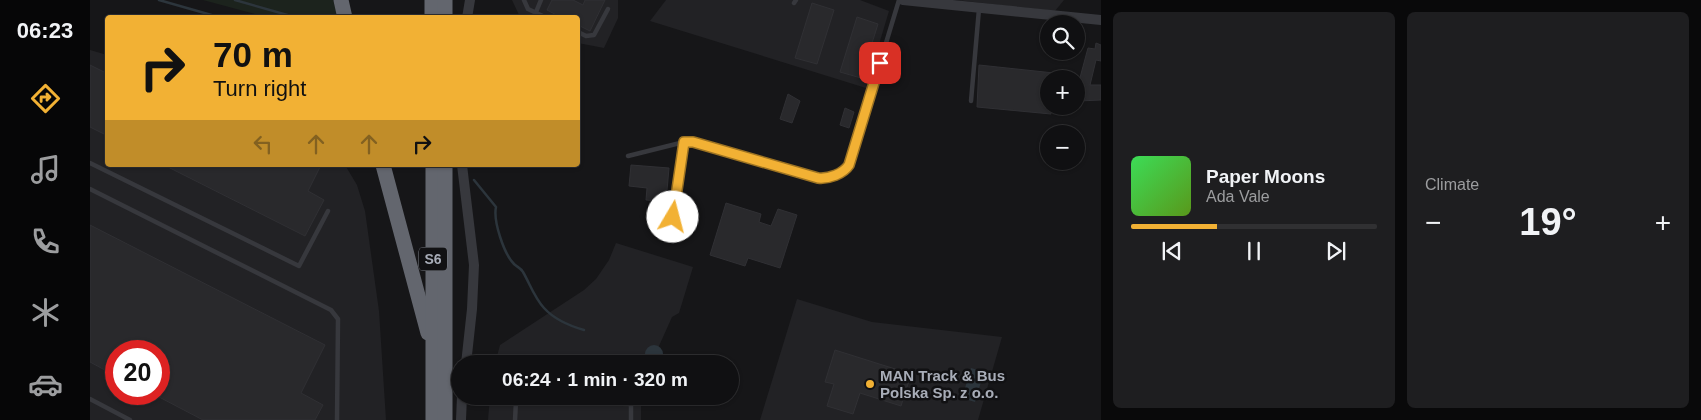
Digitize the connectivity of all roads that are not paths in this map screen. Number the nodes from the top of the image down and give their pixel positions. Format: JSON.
{"nodes":[{"id":1,"x":341,"y":0,"type":"edge"},
{"id":2,"x":442,"y":0,"type":"edge"},
{"id":3,"x":470,"y":0,"type":"edge"},
{"id":4,"x":524,"y":0,"type":"edge"},
{"id":5,"x":542,"y":0,"type":"edge"},
{"id":6,"x":901,"y":0,"type":"edge"},
{"id":7,"x":979,"y":7,"type":"junction"},
{"id":8,"x":608,"y":9,"type":"dead end"},
{"id":9,"x":536,"y":12,"type":"junction"},
{"id":10,"x":344,"y":15,"type":"edge"},
{"id":11,"x":434,"y":15,"type":"edge"},
{"id":12,"x":444,"y":15,"type":"edge"},
{"id":13,"x":468,"y":15,"type":"edge"},
{"id":14,"x":542,"y":15,"type":"edge"},
{"id":15,"x":1040,"y":16,"type":"edge"},
{"id":16,"x":580,"y":33,"type":"edge"},
{"id":17,"x":971,"y":102,"type":"dead end"},
{"id":18,"x":684,"y":142,"type":"junction"},
{"id":19,"x":628,"y":156,"type":"dead end"},
{"id":20,"x":90,"y":163,"type":"edge"},
{"id":21,"x":383,"y":167,"type":"edge"},
{"id":22,"x":433,"y":167,"type":"edge"},
{"id":23,"x":445,"y":167,"type":"edge"},
{"id":24,"x":462,"y":167,"type":"edge"},
{"id":25,"x":90,"y":188,"type":"edge"},
{"id":26,"x":328,"y":211,"type":"dead end"},
{"id":27,"x":660,"y":216,"type":"dead end"},
{"id":28,"x":433,"y":352,"type":"junction"},
{"id":29,"x":467,"y":355,"type":"edge"},
{"id":30,"x":90,"y":399,"type":"edge"},
{"id":31,"x":462,"y":405,"type":"edge"},
{"id":32,"x":130,"y":420,"type":"edge"},
{"id":33,"x":337,"y":420,"type":"edge"},
{"id":34,"x":433,"y":420,"type":"edge"},
{"id":35,"x":445,"y":420,"type":"edge"},
{"id":36,"x":461,"y":420,"type":"edge"},
{"id":37,"x":515,"y":420,"type":"edge"},
{"id":38,"x":631,"y":420,"type":"edge"}],
"edges":[{"from":1,"to":10,"type":"highway"},
{"from":2,"to":11,"type":"highway"},
{"from":2,"to":12,"type":"highway"},
{"from":3,"to":13,"type":"street"},
{"from":4,"to":9,"type":"lane"},
{"from":5,"to":9,"type":"lane"},
{"from":6,"to":7,"type":"street"},
{"from":6,"to":18,"type":"lane"},
{"from":7,"to":15,"type":"street"},
{"from":7,"to":17,"type":"lane"},
{"from":8,"to":16,"type":"lane"},
{"from":9,"to":14,"type":"lane"},
{"from":18,"to":19,"type":"lane"},
{"from":18,"to":27,"type":"lane"},
{"from":20,"to":26,"type":"lane"},
{"from":21,"to":28,"type":"highway"},
{"from":22,"to":28,"type":"highway","number":"S6"},
{"from":23,"to":35,"type":"highway","number":"S6"},
{"from":24,"to":29,"type":"street"},
{"from":25,"to":33,"type":"lane"},
{"from":28,"to":34,"type":"highway","number":"S6"},
{"from":30,"to":32,"type":"lane"},
{"from":31,"to":36,"type":"street"},
{"from":37,"to":38,"type":"lane"}]}
